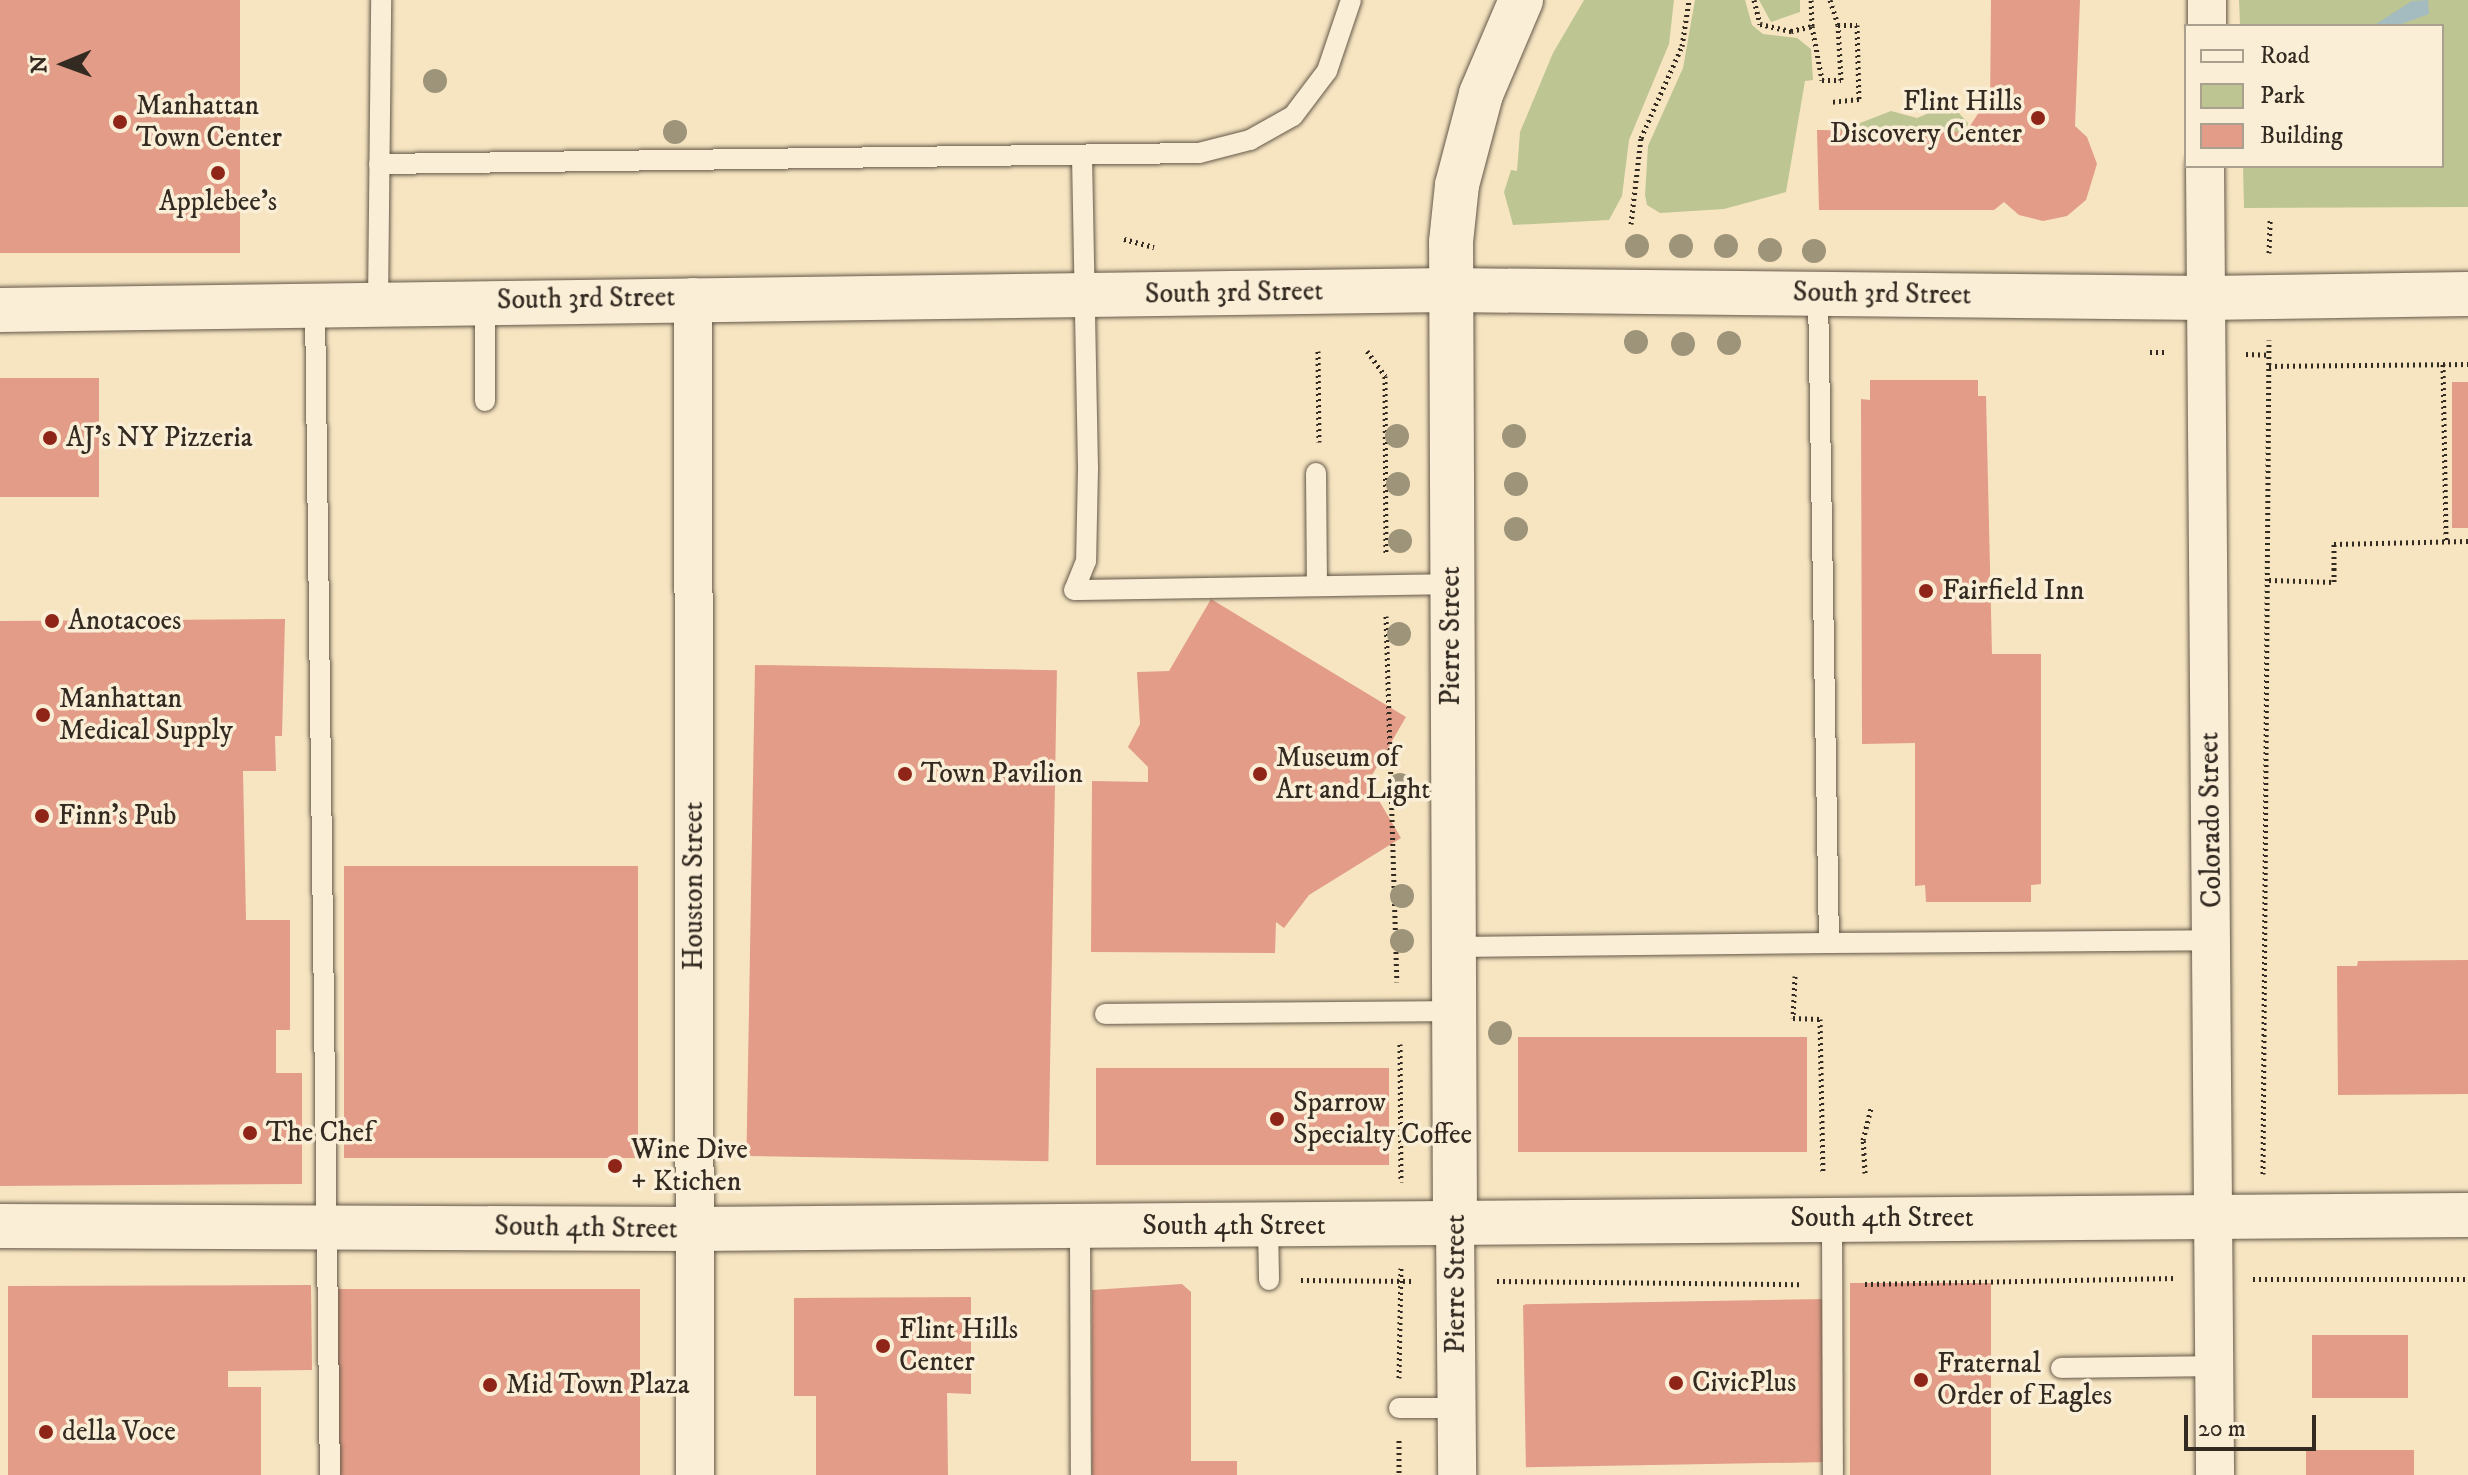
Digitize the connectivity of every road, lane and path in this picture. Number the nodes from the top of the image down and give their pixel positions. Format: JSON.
{"nodes":[{"id":1,"x":381,"y":0,"type":"edge"},
{"id":2,"x":1351,"y":0,"type":"edge"},
{"id":3,"x":1521,"y":0,"type":"edge"},
{"id":4,"x":1689,"y":0,"type":"edge"},
{"id":5,"x":1754,"y":0,"type":"edge"},
{"id":6,"x":1811,"y":0,"type":"edge"},
{"id":7,"x":1830,"y":0,"type":"edge"},
{"id":8,"x":2207,"y":0,"type":"edge"},
{"id":9,"x":2207,"y":24,"type":"edge"},
{"id":10,"x":1838,"y":25,"type":"junction"},
{"id":11,"x":1812,"y":26,"type":"junction"},
{"id":12,"x":1829,"y":102,"type":"dead end"},
{"id":13,"x":1082,"y":156,"type":"junction"},
{"id":14,"x":379,"y":164,"type":"junction"},
{"id":15,"x":2205,"y":168,"type":"edge"},
{"id":16,"x":2270,"y":220,"type":"dead end"},
{"id":17,"x":1631,"y":224,"type":"dead end"},
{"id":18,"x":2269,"y":253,"type":"dead end"},
{"id":19,"x":1449,"y":290,"type":"junction"},
{"id":20,"x":1082,"y":294,"type":"junction"},
{"id":21,"x":1818,"y":294,"type":"junction"},
{"id":22,"x":2468,"y":294,"type":"edge"},
{"id":23,"x":693,"y":297,"type":"junction"},
{"id":24,"x":2206,"y":298,"type":"junction"},
{"id":25,"x":485,"y":302,"type":"junction"},
{"id":26,"x":378,"y":304,"type":"junction"},
{"id":27,"x":315,"y":305,"type":"junction"},
{"id":28,"x":0,"y":310,"type":"edge"},
{"id":29,"x":2268,"y":327,"type":"dead end"},
{"id":30,"x":1318,"y":351,"type":"dead end"},
{"id":31,"x":1367,"y":351,"type":"dead end"},
{"id":32,"x":2443,"y":364,"type":"junction"},
{"id":33,"x":2468,"y":364,"type":"edge"},
{"id":34,"x":2269,"y":366,"type":"junction"},
{"id":35,"x":485,"y":401,"type":"dead end"},
{"id":36,"x":1319,"y":450,"type":"dead end"},
{"id":37,"x":1316,"y":473,"type":"dead end"},
{"id":38,"x":2446,"y":541,"type":"junction"},
{"id":39,"x":2468,"y":541,"type":"edge"},
{"id":40,"x":2269,"y":580,"type":"junction"},
{"id":41,"x":1450,"y":584,"type":"junction"},
{"id":42,"x":1386,"y":585,"type":"junction"},
{"id":43,"x":1317,"y":586,"type":"junction"},
{"id":44,"x":2213,"y":940,"type":"junction"},
{"id":45,"x":1796,"y":943,"type":"junction"},
{"id":46,"x":1829,"y":943,"type":"junction"},
{"id":47,"x":1453,"y":947,"type":"junction"},
{"id":48,"x":1453,"y":1011,"type":"junction"},
{"id":49,"x":1399,"y":1012,"type":"junction"},
{"id":50,"x":1105,"y":1014,"type":"dead end"},
{"id":51,"x":1871,"y":1108,"type":"dead end"},
{"id":52,"x":1823,"y":1173,"type":"dead end"},
{"id":53,"x":1865,"y":1173,"type":"dead end"},
{"id":54,"x":1401,"y":1186,"type":"dead end"},
{"id":55,"x":2468,"y":1215,"type":"edge"},
{"id":56,"x":2215,"y":1216,"type":"junction"},
{"id":57,"x":2262,"y":1216,"type":"junction"},
{"id":58,"x":1832,"y":1218,"type":"junction"},
{"id":59,"x":329,"y":1225,"type":"junction"},
{"id":60,"x":1455,"y":1225,"type":"junction"},
{"id":61,"x":0,"y":1226,"type":"edge"},
{"id":62,"x":1080,"y":1226,"type":"junction"},
{"id":63,"x":1268,"y":1226,"type":"junction"},
{"id":64,"x":694,"y":1229,"type":"junction"},
{"id":65,"x":2216,"y":1278,"type":"junction"},
{"id":66,"x":2262,"y":1279,"type":"junction"},
{"id":67,"x":2468,"y":1279,"type":"edge"},
{"id":68,"x":1269,"y":1280,"type":"joint"},
{"id":69,"x":1400,"y":1281,"type":"dead end"},
{"id":70,"x":1505,"y":1281,"type":"dead end"},
{"id":71,"x":1832,"y":1285,"type":"junction"},
{"id":72,"x":2215,"y":1366,"type":"junction"},
{"id":73,"x":2061,"y":1368,"type":"dead end"},
{"id":74,"x":1399,"y":1408,"type":"dead end"},
{"id":75,"x":1457,"y":1408,"type":"junction"},
{"id":76,"x":330,"y":1475,"type":"edge"},
{"id":77,"x":695,"y":1475,"type":"edge"},
{"id":78,"x":1081,"y":1475,"type":"edge"},
{"id":79,"x":1457,"y":1475,"type":"edge"},
{"id":80,"x":1833,"y":1475,"type":"edge"},
{"id":81,"x":2215,"y":1475,"type":"edge"}],
"edges":[{"from":1,"to":14,"type":"lane"},
{"from":2,"to":13,"type":"lane"},
{"from":3,"to":19,"type":"main road","name":"Pierre Street"},
{"from":4,"to":17,"type":"path"},
{"from":5,"to":11,"type":"path"},
{"from":6,"to":11,"type":"path"},
{"from":7,"to":10,"type":"path"},
{"from":8,"to":9,"type":"street"},
{"from":10,"to":11,"type":"path"},
{"from":10,"to":12,"type":"path"},
{"from":13,"to":14,"type":"lane"},
{"from":13,"to":20,"type":"lane"},
{"from":14,"to":26,"type":"lane"},
{"from":15,"to":24,"type":"street","name":"Colorado Street"},
{"from":16,"to":18,"type":"path"},
{"from":19,"to":20,"type":"main road","name":"South 3rd Street"},
{"from":19,"to":21,"type":"main road","name":"South 3rd Street"},
{"from":19,"to":41,"type":"main road","name":"Pierre Street"},
{"from":20,"to":23,"type":"main road","name":"South 3rd Street"},
{"from":20,"to":43,"type":"lane"},
{"from":21,"to":24,"type":"main road","name":"South 3rd Street"},
{"from":21,"to":46,"type":"lane"},
{"from":22,"to":24,"type":"main road","name":"South 3rd Street"},
{"from":23,"to":25,"type":"main road","name":"South 3rd Street"},
{"from":23,"to":64,"type":"street","name":"Houston Street"},
{"from":24,"to":44,"type":"street","name":"Colorado Street"},
{"from":25,"to":26,"type":"main road","name":"South 3rd Street"},
{"from":25,"to":35,"type":"lane"},
{"from":26,"to":27,"type":"main road","name":"South 3rd Street"},
{"from":27,"to":28,"type":"main road","name":"South 3rd Street"},
{"from":27,"to":59,"type":"lane"},
{"from":29,"to":34,"type":"path"},
{"from":30,"to":36,"type":"path"},
{"from":31,"to":42,"type":"path"},
{"from":32,"to":33,"type":"path"},
{"from":32,"to":34,"type":"path"},
{"from":32,"to":38,"type":"path"},
{"from":34,"to":40,"type":"path"},
{"from":37,"to":43,"type":"lane"},
{"from":38,"to":39,"type":"path"},
{"from":38,"to":40,"type":"path"},
{"from":40,"to":57,"type":"path"},
{"from":41,"to":42,"type":"lane"},
{"from":41,"to":47,"type":"main road","name":"Pierre Street"},
{"from":42,"to":43,"type":"lane"},
{"from":42,"to":49,"type":"path"},
{"from":44,"to":46,"type":"lane"},
{"from":44,"to":56,"type":"street","name":"Colorado Street"},
{"from":45,"to":46,"type":"lane"},
{"from":45,"to":47,"type":"lane"},
{"from":45,"to":52,"type":"path"},
{"from":47,"to":48,"type":"main road","name":"Pierre Street"},
{"from":48,"to":49,"type":"lane"},
{"from":48,"to":60,"type":"main road","name":"Pierre Street"},
{"from":49,"to":50,"type":"lane"},
{"from":49,"to":54,"type":"path"},
{"from":51,"to":53,"type":"path"},
{"from":55,"to":57,"type":"main road","name":"South 4th Street"},
{"from":56,"to":57,"type":"main road","name":"South 4th Street"},
{"from":56,"to":58,"type":"main road","name":"South 4th Street"},
{"from":56,"to":65,"type":"street","name":"Colorado Street"},
{"from":57,"to":66,"type":"path"},
{"from":58,"to":60,"type":"main road","name":"South 4th Street"},
{"from":58,"to":71,"type":"lane"},
{"from":59,"to":61,"type":"main road","name":"South 4th Street"},
{"from":59,"to":64,"type":"main road","name":"South 4th Street"},
{"from":59,"to":76,"type":"lane"},
{"from":60,"to":63,"type":"main road","name":"South 4th Street"},
{"from":60,"to":75,"type":"street","name":"Pierre Street"},
{"from":62,"to":63,"type":"main road","name":"South 4th Street"},
{"from":62,"to":64,"type":"main road","name":"South 4th Street"},
{"from":62,"to":78,"type":"lane"},
{"from":63,"to":68,"type":"lane"},
{"from":64,"to":77,"type":"street","name":"Houston Street"},
{"from":65,"to":66,"type":"path"},
{"from":65,"to":71,"type":"path"},
{"from":65,"to":72,"type":"street","name":"Colorado Street"},
{"from":66,"to":67,"type":"path"},
{"from":68,"to":69,"type":"path"},
{"from":70,"to":71,"type":"path"},
{"from":71,"to":80,"type":"lane"},
{"from":72,"to":73,"type":"lane"},
{"from":72,"to":81,"type":"street","name":"Colorado Street"},
{"from":74,"to":75,"type":"lane"},
{"from":75,"to":79,"type":"street","name":"Pierre Street"}]}
